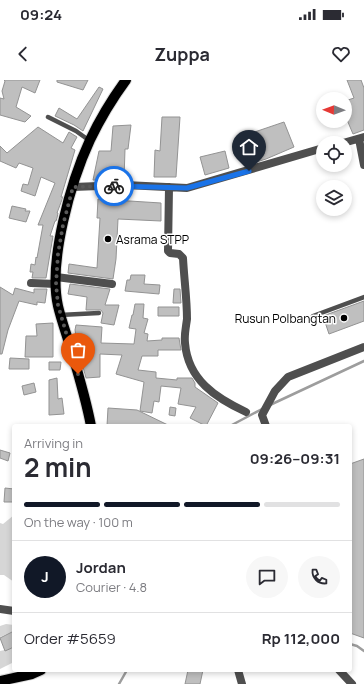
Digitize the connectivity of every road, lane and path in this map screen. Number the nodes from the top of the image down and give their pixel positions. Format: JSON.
{"nodes":[{"id":1,"x":126,"y":80,"type":"edge"},
{"id":2,"x":48,"y":117,"type":"dead end"},
{"id":3,"x":361,"y":138,"type":"edge"},
{"id":4,"x":90,"y":141,"type":"junction"},
{"id":5,"x":316,"y":150,"type":"edge"},
{"id":6,"x":364,"y":164,"type":"edge"},
{"id":7,"x":73,"y":187,"type":"junction"},
{"id":8,"x":169,"y":187,"type":"junction"},
{"id":9,"x":56,"y":281,"type":"junction"},
{"id":10,"x":31,"y":283,"type":"dead end"},
{"id":11,"x":112,"y":284,"type":"dead end"},
{"id":12,"x":364,"y":297,"type":"edge"},
{"id":13,"x":99,"y":313,"type":"dead end"},
{"id":14,"x":60,"y":315,"type":"junction"},
{"id":15,"x":313,"y":316,"type":"dead end"},
{"id":16,"x":364,"y":347,"type":"edge"},
{"id":17,"x":246,"y":412,"type":"dead end"},
{"id":18,"x":90,"y":424,"type":"edge"},
{"id":19,"x":265,"y":424,"type":"edge"},
{"id":20,"x":0,"y":609,"type":"edge"},
{"id":21,"x":12,"y":611,"type":"edge"},
{"id":22,"x":36,"y":672,"type":"edge"},
{"id":23,"x":239,"y":672,"type":"edge"},
{"id":24,"x":341,"y":672,"type":"edge"},
{"id":25,"x":0,"y":681,"type":"edge"},
{"id":26,"x":242,"y":684,"type":"edge"},
{"id":27,"x":352,"y":684,"type":"edge"}],
"edges":[{"from":1,"to":4,"type":"main road"},
{"from":2,"to":4,"type":"lane"},
{"from":3,"to":6,"type":"street"},
{"from":4,"to":7,"type":"main road"},
{"from":5,"to":8,"type":"street"},
{"from":7,"to":8,"type":"street"},
{"from":7,"to":9,"type":"main road"},
{"from":8,"to":17,"type":"street"},
{"from":9,"to":10,"type":"street"},
{"from":9,"to":11,"type":"street"},
{"from":9,"to":14,"type":"main road"},
{"from":12,"to":15,"type":"lane"},
{"from":13,"to":14,"type":"lane"},
{"from":14,"to":18,"type":"main road"},
{"from":16,"to":19,"type":"street"},
{"from":20,"to":21,"type":"street"},
{"from":22,"to":25,"type":"main road"},
{"from":23,"to":26,"type":"street"},
{"from":24,"to":27,"type":"street"}]}
